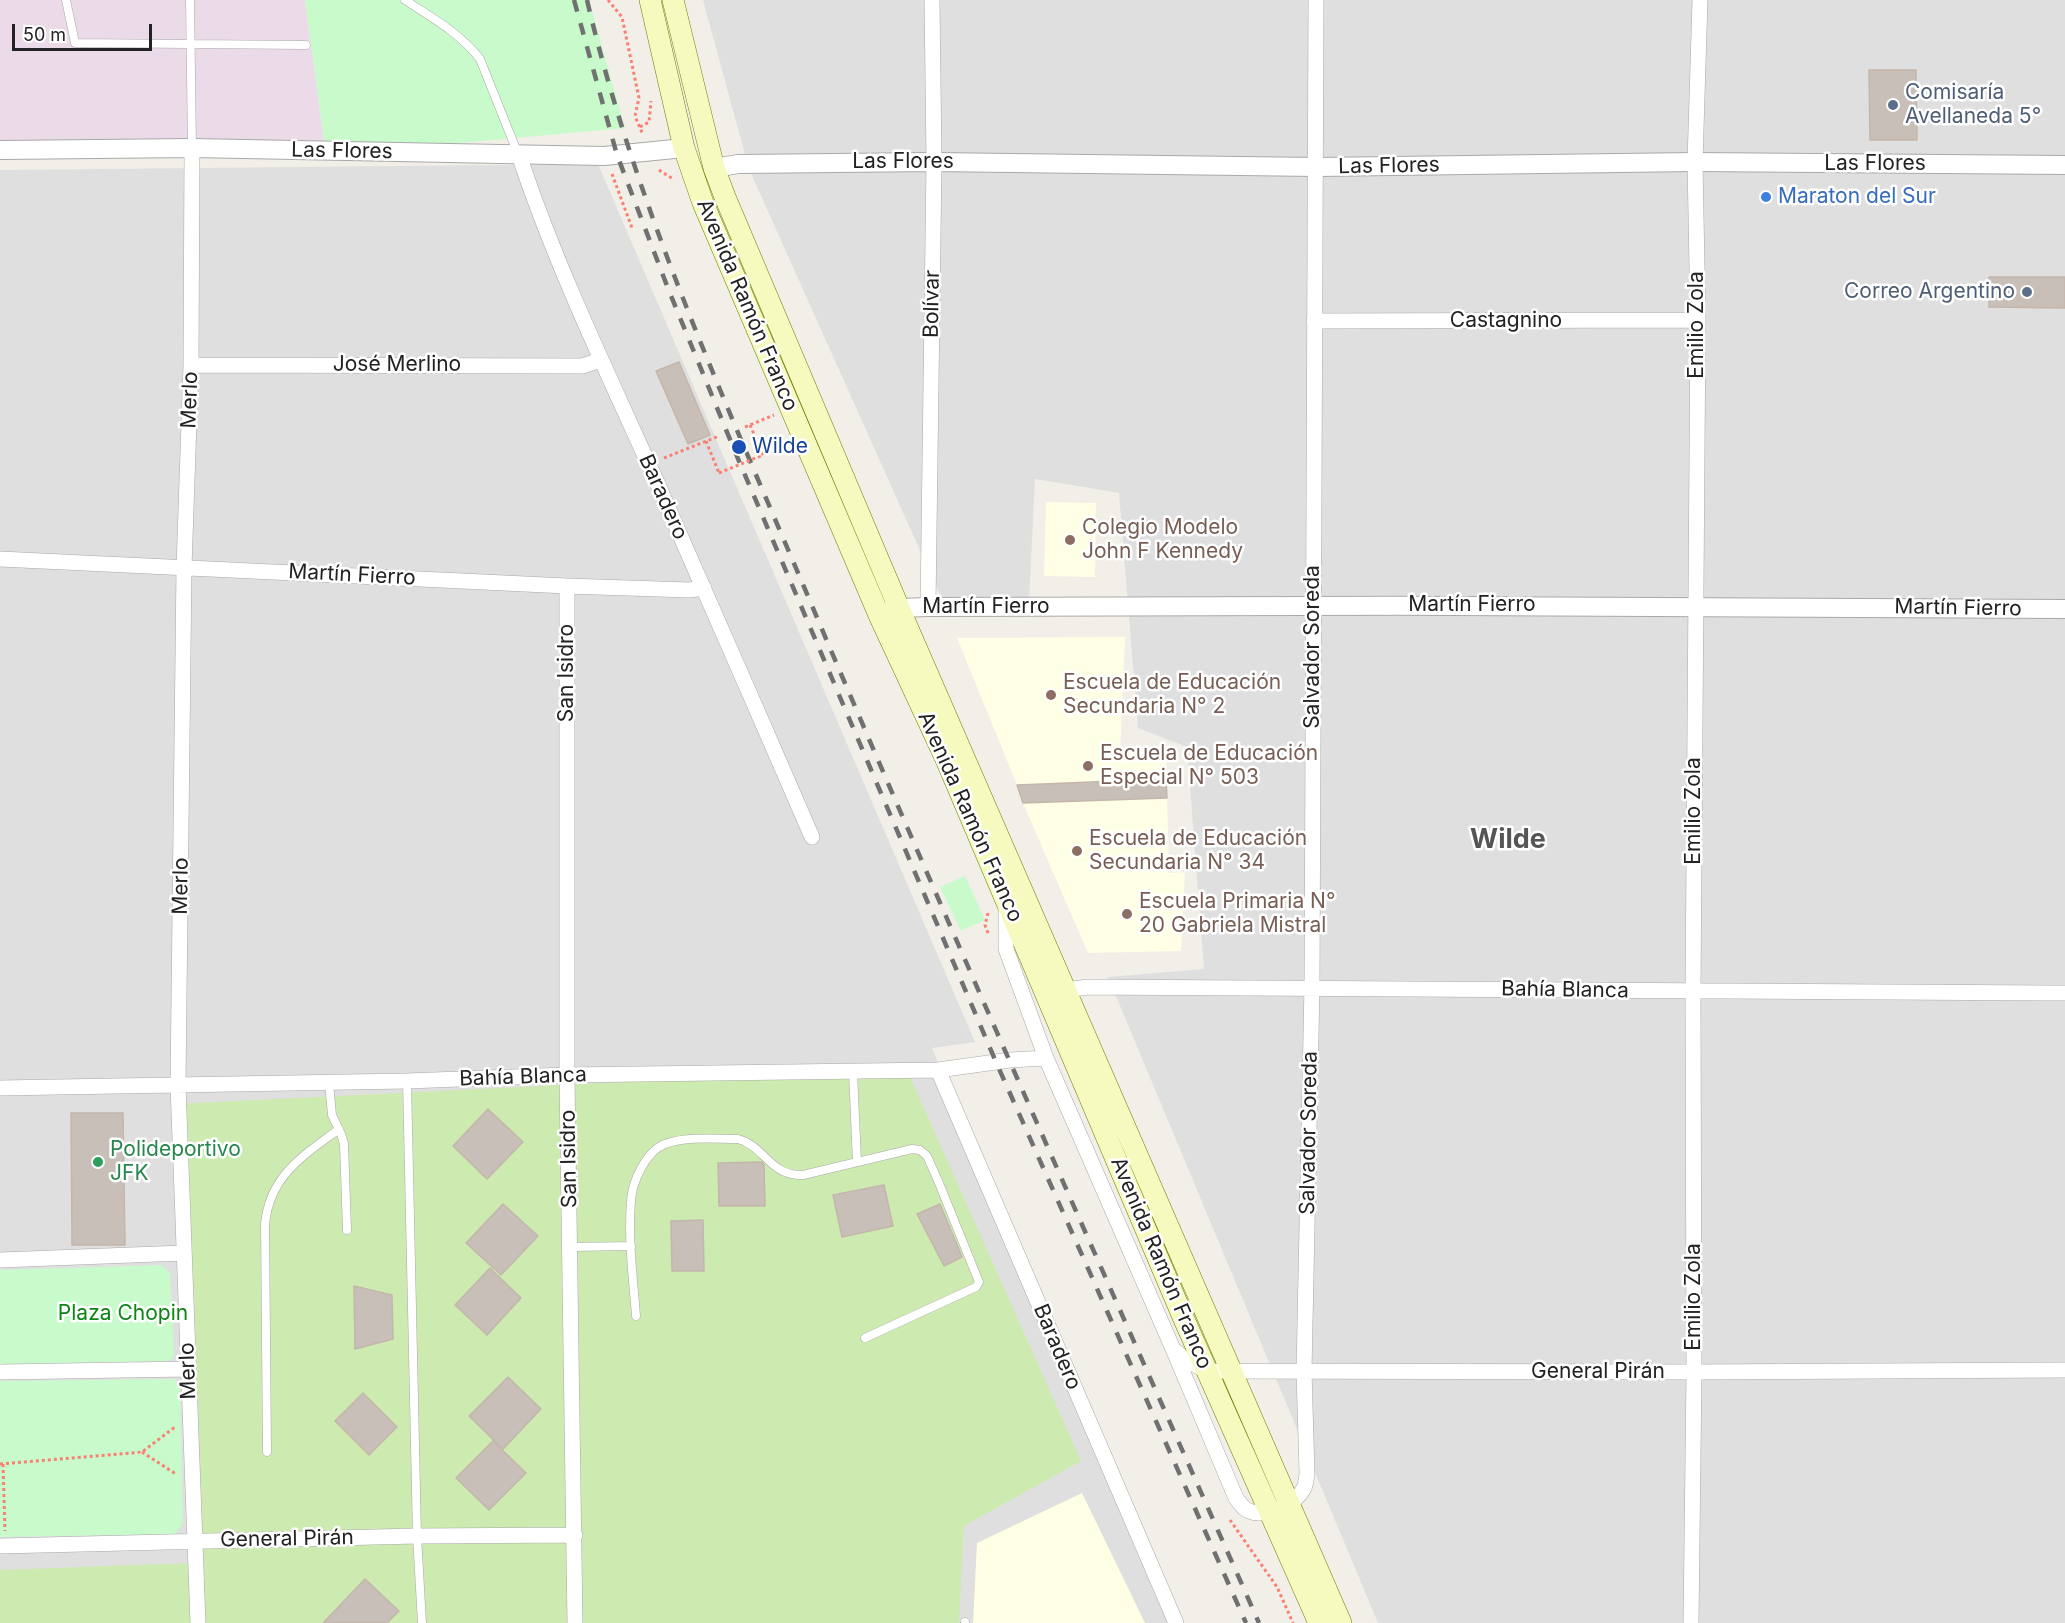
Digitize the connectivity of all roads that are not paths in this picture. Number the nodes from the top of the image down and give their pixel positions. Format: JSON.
{"nodes":[{"id":1,"x":66,"y":0,"type":"edge"},
{"id":2,"x":190,"y":0,"type":"edge"},
{"id":3,"x":405,"y":0,"type":"edge"},
{"id":4,"x":650,"y":0,"type":"edge"},
{"id":5,"x":673,"y":0,"type":"edge"},
{"id":6,"x":932,"y":0,"type":"edge"},
{"id":7,"x":1316,"y":0,"type":"edge"},
{"id":8,"x":1700,"y":0,"type":"edge"},
{"id":9,"x":189,"y":44,"type":"junction"},
{"id":10,"x":306,"y":45,"type":"dead end"},
{"id":11,"x":192,"y":148,"type":"junction"},
{"id":12,"x":684,"y":148,"type":"junction"},
{"id":13,"x":0,"y":150,"type":"edge"},
{"id":14,"x":519,"y":155,"type":"junction"},
{"id":15,"x":934,"y":162,"type":"junction"},
{"id":16,"x":1695,"y":162,"type":"junction"},
{"id":17,"x":2065,"y":165,"type":"edge"},
{"id":18,"x":1317,"y":167,"type":"junction"},
{"id":19,"x":714,"y":168,"type":"junction"},
{"id":20,"x":1698,"y":320,"type":"junction"},
{"id":21,"x":1314,"y":321,"type":"junction"},
{"id":22,"x":602,"y":360,"type":"junction"},
{"id":23,"x":191,"y":365,"type":"junction"},
{"id":24,"x":0,"y":559,"type":"edge"},
{"id":25,"x":184,"y":567,"type":"junction"},
{"id":26,"x":567,"y":586,"type":"junction"},
{"id":27,"x":704,"y":588,"type":"junction"},
{"id":28,"x":1313,"y":605,"type":"junction"},
{"id":29,"x":1695,"y":606,"type":"junction"},
{"id":30,"x":928,"y":607,"type":"junction"},
{"id":31,"x":900,"y":608,"type":"junction"},
{"id":32,"x":2065,"y":609,"type":"edge"},
{"id":33,"x":879,"y":615,"type":"junction"},
{"id":34,"x":812,"y":837,"type":"dead end"},
{"id":35,"x":998,"y":904,"type":"junction"},
{"id":36,"x":1312,"y":986,"type":"junction"},
{"id":37,"x":1066,"y":990,"type":"junction"},
{"id":38,"x":1693,"y":992,"type":"junction"},
{"id":39,"x":2065,"y":993,"type":"edge"},
{"id":40,"x":1046,"y":1058,"type":"junction"},
{"id":41,"x":938,"y":1070,"type":"junction"},
{"id":42,"x":853,"y":1072,"type":"junction"},
{"id":43,"x":567,"y":1075,"type":"junction"},
{"id":44,"x":407,"y":1081,"type":"junction"},
{"id":45,"x":329,"y":1083,"type":"junction"},
{"id":46,"x":178,"y":1085,"type":"junction"},
{"id":47,"x":0,"y":1088,"type":"edge"},
{"id":48,"x":339,"y":1129,"type":"junction"},
{"id":49,"x":857,"y":1162,"type":"junction"},
{"id":50,"x":347,"y":1230,"type":"dead end"},
{"id":51,"x":631,"y":1246,"type":"junction"},
{"id":52,"x":571,"y":1247,"type":"junction"},
{"id":53,"x":184,"y":1253,"type":"junction"},
{"id":54,"x":0,"y":1260,"type":"edge"},
{"id":55,"x":636,"y":1316,"type":"dead end"},
{"id":56,"x":865,"y":1338,"type":"dead end"},
{"id":57,"x":1173,"y":1349,"type":"junction"},
{"id":58,"x":188,"y":1369,"type":"junction"},
{"id":59,"x":1233,"y":1370,"type":"junction"},
{"id":60,"x":2065,"y":1370,"type":"edge"},
{"id":61,"x":1208,"y":1371,"type":"junction"},
{"id":62,"x":1304,"y":1371,"type":"junction"},
{"id":63,"x":0,"y":1372,"type":"edge"},
{"id":64,"x":1694,"y":1372,"type":"junction"},
{"id":65,"x":267,"y":1452,"type":"dead end"},
{"id":66,"x":1289,"y":1504,"type":"junction"},
{"id":67,"x":1269,"y":1511,"type":"junction"},
{"id":68,"x":574,"y":1535,"type":"junction"},
{"id":69,"x":417,"y":1536,"type":"junction"},
{"id":70,"x":195,"y":1541,"type":"junction"},
{"id":71,"x":3,"y":1546,"type":"edge"},
{"id":72,"x":198,"y":1623,"type":"edge"},
{"id":73,"x":422,"y":1623,"type":"edge"},
{"id":74,"x":575,"y":1623,"type":"edge"},
{"id":75,"x":1176,"y":1623,"type":"edge"},
{"id":76,"x":1319,"y":1623,"type":"edge"},
{"id":77,"x":1341,"y":1623,"type":"edge"},
{"id":78,"x":1691,"y":1623,"type":"edge"}],
"edges":[{"from":1,"to":9,"type":"lane"},
{"from":2,"to":9,"type":"lane"},
{"from":3,"to":14,"type":"lane"},
{"from":4,"to":12,"type":"main road","name":"Avenida Ramón Franco"},
{"from":5,"to":19,"type":"main road","name":"Avenida Ramón Franco"},
{"from":6,"to":15,"type":"street","name":"Bolívar"},
{"from":7,"to":18,"type":"street","name":"Salvador Soreda"},
{"from":8,"to":16,"type":"street","name":"Emilio Zola"},
{"from":9,"to":10,"type":"lane"},
{"from":9,"to":11,"type":"lane"},
{"from":11,"to":13,"type":"street","name":"Las Flores"},
{"from":11,"to":14,"type":"street","name":"Las Flores"},
{"from":11,"to":23,"type":"street","name":"Merlo"},
{"from":12,"to":14,"type":"street","name":"Las Flores"},
{"from":12,"to":33,"type":"main road","name":"Avenida Ramón Franco"},
{"from":14,"to":22,"type":"street","name":"Baradero"},
{"from":15,"to":18,"type":"street","name":"Las Flores"},
{"from":15,"to":19,"type":"street","name":"Las Flores"},
{"from":15,"to":30,"type":"street","name":"Bolívar"},
{"from":16,"to":17,"type":"street","name":"Las Flores"},
{"from":16,"to":18,"type":"street","name":"Las Flores"},
{"from":16,"to":20,"type":"street","name":"Emilio Zola"},
{"from":18,"to":21,"type":"street","name":"Salvador Soreda"},
{"from":19,"to":31,"type":"main road","name":"Avenida Ramón Franco"},
{"from":20,"to":21,"type":"street","name":"Castagnino"},
{"from":20,"to":29,"type":"street","name":"Emilio Zola"},
{"from":21,"to":28,"type":"street","name":"Salvador Soreda"},
{"from":22,"to":23,"type":"street","name":"José Merlino"},
{"from":22,"to":27,"type":"street","name":"Baradero"},
{"from":23,"to":25,"type":"street","name":"Merlo"},
{"from":24,"to":25,"type":"street","name":"Martín Fierro"},
{"from":25,"to":26,"type":"street","name":"Martín Fierro"},
{"from":25,"to":46,"type":"street","name":"Merlo"},
{"from":26,"to":27,"type":"street","name":"Martín Fierro"},
{"from":26,"to":43,"type":"street","name":"San Isidro"},
{"from":27,"to":34,"type":"street","name":"Baradero"},
{"from":28,"to":29,"type":"street","name":"Martín Fierro"},
{"from":28,"to":30,"type":"street","name":"Martín Fierro"},
{"from":28,"to":36,"type":"street","name":"Salvador Soreda"},
{"from":29,"to":32,"type":"street","name":"Martín Fierro"},
{"from":29,"to":38,"type":"street","name":"Emilio Zola"},
{"from":30,"to":31,"type":"street","name":"Martín Fierro"},
{"from":31,"to":33,"type":"street","name":"Martín Fierro"},
{"from":31,"to":37,"type":"main road","name":"Avenida Ramón Franco"},
{"from":33,"to":35,"type":"main road","name":"Avenida Ramón Franco"},
{"from":35,"to":40,"type":"street"},
{"from":35,"to":61,"type":"main road","name":"Avenida Ramón Franco"},
{"from":36,"to":37,"type":"street","name":"Bahía Blanca"},
{"from":36,"to":38,"type":"street","name":"Bahía Blanca"},
{"from":36,"to":62,"type":"street","name":"Salvador Soreda"},
{"from":37,"to":59,"type":"main road","name":"Avenida Ramón Franco"},
{"from":38,"to":39,"type":"street","name":"Bahía Blanca"},
{"from":38,"to":64,"type":"street","name":"Emilio Zola"},
{"from":40,"to":41,"type":"street","name":"Bahía Blanca"},
{"from":40,"to":57,"type":"street"},
{"from":41,"to":42,"type":"street","name":"Bahía Blanca"},
{"from":41,"to":75,"type":"street","name":"Baradero"},
{"from":42,"to":43,"type":"street","name":"Bahía Blanca"},
{"from":42,"to":49,"type":"lane"},
{"from":43,"to":44,"type":"street","name":"Bahía Blanca"},
{"from":43,"to":52,"type":"street","name":"San Isidro"},
{"from":44,"to":45,"type":"street","name":"Bahía Blanca"},
{"from":44,"to":69,"type":"lane"},
{"from":45,"to":46,"type":"street","name":"Bahía Blanca"},
{"from":45,"to":48,"type":"lane"},
{"from":46,"to":47,"type":"street","name":"Bahía Blanca"},
{"from":46,"to":53,"type":"street","name":"Merlo"},
{"from":48,"to":50,"type":"lane"},
{"from":48,"to":65,"type":"lane"},
{"from":49,"to":51,"type":"lane"},
{"from":49,"to":56,"type":"lane"},
{"from":51,"to":52,"type":"lane"},
{"from":51,"to":55,"type":"lane"},
{"from":52,"to":68,"type":"street","name":"San Isidro"},
{"from":53,"to":54,"type":"street"},
{"from":53,"to":58,"type":"street","name":"Merlo"},
{"from":57,"to":61,"type":"street"},
{"from":57,"to":67,"type":"street"},
{"from":58,"to":63,"type":"street"},
{"from":58,"to":70,"type":"street","name":"Merlo"},
{"from":59,"to":61,"type":"street","name":"General Pirán"},
{"from":59,"to":62,"type":"street","name":"General Pirán"},
{"from":59,"to":66,"type":"main road","name":"Avenida Ramón Franco"},
{"from":60,"to":64,"type":"street","name":"General Pirán"},
{"from":61,"to":67,"type":"main road","name":"Avenida Ramón Franco"},
{"from":62,"to":64,"type":"street","name":"General Pirán"},
{"from":62,"to":66,"type":"street","name":"Salvador Soreda"},
{"from":64,"to":78,"type":"street","name":"Emilio Zola"},
{"from":66,"to":67,"type":"street"},
{"from":66,"to":77,"type":"main road","name":"Avenida Ramón Franco"},
{"from":67,"to":76,"type":"main road","name":"Avenida Ramón Franco"},
{"from":68,"to":69,"type":"street","name":"General Pirán"},
{"from":68,"to":74,"type":"street","name":"San Isidro"},
{"from":69,"to":70,"type":"street","name":"General Pirán"},
{"from":69,"to":73,"type":"lane"},
{"from":70,"to":71,"type":"street","name":"General Pirán"},
{"from":70,"to":72,"type":"street","name":"Merlo"}]}
